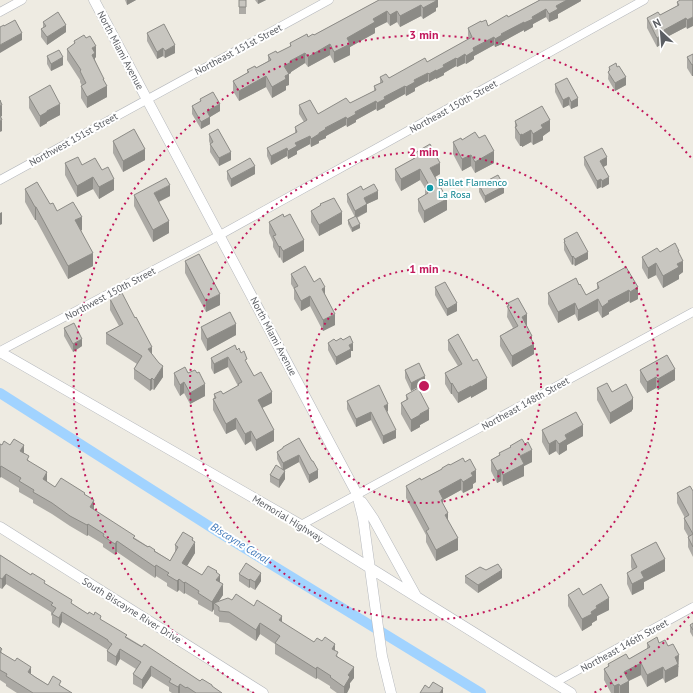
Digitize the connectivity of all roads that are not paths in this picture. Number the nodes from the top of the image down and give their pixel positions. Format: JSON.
{"nodes":[{"id":1,"x":22,"y":0,"type":"edge"},
{"id":2,"x":94,"y":0,"type":"edge"},
{"id":3,"x":329,"y":0,"type":"edge"},
{"id":4,"x":644,"y":0,"type":"edge"},
{"id":5,"x":0,"y":12,"type":"edge"},
{"id":6,"x":147,"y":99,"type":"junction"},
{"id":7,"x":0,"y":180,"type":"edge"},
{"id":8,"x":220,"y":234,"type":"junction"},
{"id":9,"x":693,"y":312,"type":"edge"},
{"id":10,"x":0,"y":351,"type":"edge"},
{"id":11,"x":357,"y":494,"type":"junction"},
{"id":12,"x":301,"y":525,"type":"junction"},
{"id":13,"x":0,"y":527,"type":"edge"},
{"id":14,"x":370,"y":569,"type":"junction"},
{"id":15,"x":417,"y":598,"type":"junction"},
{"id":16,"x":693,"y":607,"type":"edge"},
{"id":17,"x":554,"y":683,"type":"junction"},
{"id":18,"x":264,"y":693,"type":"edge"},
{"id":19,"x":391,"y":693,"type":"edge"},
{"id":20,"x":571,"y":693,"type":"edge"}],
"edges":[{"from":1,"to":5,"type":"street"},
{"from":2,"to":6,"type":"street","name":"North Miami Avenue"},
{"from":3,"to":6,"type":"street","name":"Northeast 151st Street"},
{"from":4,"to":8,"type":"street","name":"Northeast 150th Street"},
{"from":6,"to":7,"type":"street","name":"Northwest 151st Street"},
{"from":6,"to":8,"type":"street","name":"North Miami Avenue"},
{"from":8,"to":10,"type":"street","name":"Northwest 150th Street"},
{"from":8,"to":11,"type":"street","name":"North Miami Avenue"},
{"from":9,"to":11,"type":"street","name":"Northeast 148th Street"},
{"from":10,"to":12,"type":"street","name":"Memorial Highway"},
{"from":11,"to":12,"type":"street","name":"Northeast 148th Street"},
{"from":11,"to":14,"type":"street","name":"North Miami Avenue"},
{"from":11,"to":15,"type":"street"},
{"from":12,"to":14,"type":"street","name":"Memorial Highway"},
{"from":13,"to":18,"type":"street","name":"South Biscayne River Drive"},
{"from":14,"to":15,"type":"street","name":"Memorial Highway"},
{"from":14,"to":19,"type":"street","name":"North Miami Avenue"},
{"from":15,"to":17,"type":"street","name":"Memorial Highway"},
{"from":16,"to":17,"type":"street","name":"Northeast 146th Street"},
{"from":17,"to":20,"type":"street","name":"Memorial Highway"}]}
